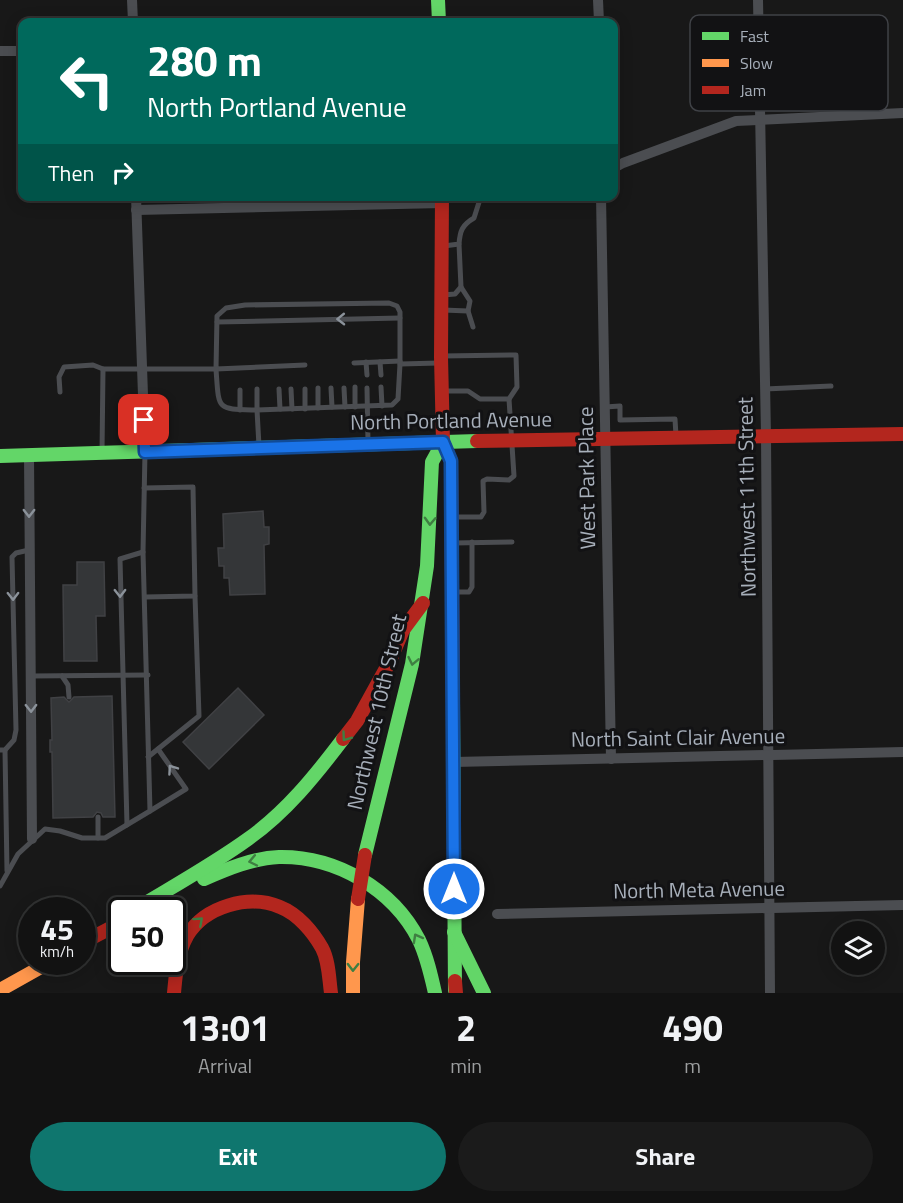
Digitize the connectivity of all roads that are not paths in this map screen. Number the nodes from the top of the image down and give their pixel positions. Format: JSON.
{"nodes":[{"id":1,"x":132,"y":0,"type":"edge"},
{"id":2,"x":438,"y":0,"type":"edge"},
{"id":3,"x":598,"y":0,"type":"edge"},
{"id":4,"x":758,"y":0,"type":"edge"},
{"id":5,"x":758,"y":15,"type":"edge"},
{"id":6,"x":133,"y":18,"type":"edge"},
{"id":7,"x":439,"y":18,"type":"edge"},
{"id":8,"x":599,"y":18,"type":"edge"},
{"id":9,"x":0,"y":51,"type":"edge"},
{"id":10,"x":18,"y":51,"type":"edge"},
{"id":11,"x":760,"y":111,"type":"edge"},
{"id":12,"x":903,"y":112,"type":"edge"},
{"id":13,"x":760,"y":120,"type":"junction"},
{"id":14,"x":618,"y":166,"type":"edge"},
{"id":15,"x":136,"y":201,"type":"edge"},
{"id":16,"x":411,"y":201,"type":"edge"},
{"id":17,"x":442,"y":201,"type":"edge"},
{"id":18,"x":479,"y":201,"type":"edge"},
{"id":19,"x":602,"y":201,"type":"edge"},
{"id":20,"x":136,"y":210,"type":"junction"},
{"id":21,"x":459,"y":244,"type":"junction"},
{"id":22,"x":441,"y":246,"type":"junction"},
{"id":23,"x":461,"y":287,"type":"junction"},
{"id":24,"x":441,"y":296,"type":"junction"},
{"id":25,"x":441,"y":310,"type":"junction"},
{"id":26,"x":468,"y":311,"type":"junction"},
{"id":27,"x":400,"y":318,"type":"junction"},
{"id":28,"x":217,"y":322,"type":"junction"},
{"id":29,"x":473,"y":327,"type":"dead end"},
{"id":30,"x":441,"y":360,"type":"junction"},
{"id":31,"x":366,"y":362,"type":"junction"},
{"id":32,"x":380,"y":362,"type":"junction"},
{"id":33,"x":354,"y":363,"type":"dead end"},
{"id":34,"x":400,"y":363,"type":"junction"},
{"id":35,"x":305,"y":365,"type":"dead end"},
{"id":36,"x":279,"y":366,"type":"junction"},
{"id":37,"x":291,"y":366,"type":"junction"},
{"id":38,"x":257,"y":367,"type":"junction"},
{"id":39,"x":103,"y":369,"type":"junction"},
{"id":40,"x":216,"y":369,"type":"junction"},
{"id":41,"x":142,"y":370,"type":"junction"},
{"id":42,"x":279,"y":374,"type":"dead end"},
{"id":43,"x":291,"y":374,"type":"dead end"},
{"id":44,"x":257,"y":375,"type":"dead end"},
{"id":45,"x":367,"y":375,"type":"dead end"},
{"id":46,"x":381,"y":375,"type":"dead end"},
{"id":47,"x":831,"y":386,"type":"dead end"},
{"id":48,"x":355,"y":387,"type":"dead end"},
{"id":49,"x":381,"y":387,"type":"dead end"},
{"id":50,"x":318,"y":388,"type":"dead end"},
{"id":51,"x":331,"y":388,"type":"dead end"},
{"id":52,"x":344,"y":388,"type":"dead end"},
{"id":53,"x":367,"y":388,"type":"dead end"},
{"id":54,"x":257,"y":389,"type":"dead end"},
{"id":55,"x":279,"y":389,"type":"dead end"},
{"id":56,"x":291,"y":389,"type":"dead end"},
{"id":57,"x":305,"y":389,"type":"dead end"},
{"id":58,"x":765,"y":389,"type":"junction"},
{"id":59,"x":240,"y":390,"type":"dead end"},
{"id":60,"x":442,"y":391,"type":"junction"},
{"id":61,"x":60,"y":392,"type":"dead end"},
{"id":62,"x":509,"y":399,"type":"junction"},
{"id":63,"x":367,"y":406,"type":"junction"},
{"id":64,"x":382,"y":406,"type":"junction"},
{"id":65,"x":332,"y":407,"type":"junction"},
{"id":66,"x":345,"y":407,"type":"junction"},
{"id":67,"x":355,"y":407,"type":"junction"},
{"id":68,"x":605,"y":407,"type":"junction"},
{"id":69,"x":318,"y":408,"type":"junction"},
{"id":70,"x":280,"y":409,"type":"junction"},
{"id":71,"x":292,"y":409,"type":"junction"},
{"id":72,"x":305,"y":409,"type":"junction"},
{"id":73,"x":240,"y":410,"type":"junction"},
{"id":74,"x":257,"y":410,"type":"junction"},
{"id":75,"x":630,"y":420,"type":"junction"},
{"id":76,"x":903,"y":434,"type":"edge"},
{"id":77,"x":766,"y":436,"type":"junction"},
{"id":78,"x":676,"y":437,"type":"junction"},
{"id":79,"x":605,"y":438,"type":"junction"},
{"id":80,"x":630,"y":438,"type":"junction"},
{"id":81,"x":512,"y":440,"type":"junction"},
{"id":82,"x":443,"y":442,"type":"junction"},
{"id":83,"x":368,"y":444,"type":"junction"},
{"id":84,"x":259,"y":447,"type":"junction"},
{"id":85,"x":145,"y":452,"type":"junction"},
{"id":86,"x":102,"y":453,"type":"junction"},
{"id":87,"x":29,"y":455,"type":"junction"},
{"id":88,"x":0,"y":456,"type":"edge"},
{"id":89,"x":144,"y":488,"type":"junction"},
{"id":90,"x":452,"y":517,"type":"junction"},
{"id":91,"x":472,"y":542,"type":"junction"},
{"id":92,"x":512,"y":542,"type":"dead end"},
{"id":93,"x":452,"y":543,"type":"junction"},
{"id":94,"x":29,"y":550,"type":"junction"},
{"id":95,"x":143,"y":552,"type":"junction"},
{"id":96,"x":453,"y":592,"type":"junction"},
{"id":97,"x":195,"y":596,"type":"junction"},
{"id":98,"x":145,"y":597,"type":"junction"},
{"id":99,"x":423,"y":603,"type":"junction"},
{"id":100,"x":122,"y":675,"type":"junction"},
{"id":101,"x":148,"y":675,"type":"junction"},
{"id":102,"x":31,"y":676,"type":"junction"},
{"id":103,"x":62,"y":676,"type":"junction"},
{"id":104,"x":69,"y":697,"type":"dead end"},
{"id":105,"x":158,"y":748,"type":"junction"},
{"id":106,"x":2,"y":750,"type":"edge"},
{"id":107,"x":903,"y":752,"type":"edge"},
{"id":108,"x":768,"y":755,"type":"junction"},
{"id":109,"x":148,"y":756,"type":"junction"},
{"id":110,"x":611,"y":759,"type":"junction"},
{"id":111,"x":454,"y":762,"type":"junction"},
{"id":112,"x":150,"y":811,"type":"junction"},
{"id":113,"x":98,"y":817,"type":"dead end"},
{"id":114,"x":127,"y":825,"type":"junction"},
{"id":115,"x":98,"y":838,"type":"junction"},
{"id":116,"x":32,"y":839,"type":"junction"},
{"id":117,"x":7,"y":874,"type":"junction"},
{"id":118,"x":0,"y":886,"type":"edge"},
{"id":119,"x":155,"y":897,"type":"edge"},
{"id":120,"x":171,"y":897,"type":"edge"},
{"id":121,"x":903,"y":904,"type":"edge"},
{"id":122,"x":769,"y":907,"type":"junction"},
{"id":123,"x":497,"y":914,"type":"dead end"},
{"id":124,"x":454,"y":932,"type":"junction"},
{"id":125,"x":27,"y":975,"type":"edge"},
{"id":126,"x":455,"y":989,"type":"edge"},
{"id":127,"x":0,"y":990,"type":"edge"},
{"id":128,"x":174,"y":993,"type":"edge"},
{"id":129,"x":331,"y":993,"type":"edge"},
{"id":130,"x":353,"y":993,"type":"edge"},
{"id":131,"x":435,"y":993,"type":"edge"},
{"id":132,"x":484,"y":993,"type":"edge"},
{"id":133,"x":770,"y":993,"type":"edge"}],
"edges":[{"from":1,"to":6,"type":"street"},
{"from":2,"to":7,"type":"main road"},
{"from":3,"to":8,"type":"street"},
{"from":4,"to":5,"type":"street","name":"Northwest 11th Street"},
{"from":9,"to":10,"type":"street"},
{"from":11,"to":13,"type":"street","name":"Northwest 11th Street"},
{"from":12,"to":13,"type":"street"},
{"from":13,"to":14,"type":"street"},
{"from":13,"to":58,"type":"street","name":"Northwest 11th Street"},
{"from":15,"to":20,"type":"street"},
{"from":16,"to":20,"type":"street"},
{"from":17,"to":22,"type":"main road","name":"Northwest 10th Street"},
{"from":18,"to":21,"type":"lane"},
{"from":19,"to":68,"type":"street","name":"West Park Place"},
{"from":20,"to":41,"type":"street"},
{"from":21,"to":22,"type":"lane"},
{"from":21,"to":23,"type":"lane"},
{"from":22,"to":24,"type":"main road","name":"Northwest 10th Street"},
{"from":23,"to":24,"type":"lane"},
{"from":23,"to":26,"type":"lane"},
{"from":24,"to":25,"type":"main road","name":"Northwest 10th Street"},
{"from":25,"to":26,"type":"lane"},
{"from":25,"to":30,"type":"main road","name":"Northwest 10th Street"},
{"from":26,"to":29,"type":"lane"},
{"from":27,"to":28,"type":"lane","one_way":true},
{"from":27,"to":28,"type":"lane"},
{"from":27,"to":34,"type":"lane"},
{"from":28,"to":40,"type":"lane"},
{"from":30,"to":34,"type":"lane"},
{"from":30,"to":60,"type":"main road","name":"Northwest 10th Street"},
{"from":30,"to":62,"type":"lane"},
{"from":31,"to":32,"type":"lane"},
{"from":31,"to":33,"type":"lane"},
{"from":31,"to":45,"type":"lane"},
{"from":32,"to":34,"type":"lane"},
{"from":32,"to":46,"type":"lane"},
{"from":34,"to":64,"type":"lane"},
{"from":35,"to":37,"type":"lane"},
{"from":36,"to":37,"type":"lane"},
{"from":36,"to":38,"type":"lane"},
{"from":36,"to":42,"type":"lane"},
{"from":37,"to":43,"type":"lane"},
{"from":38,"to":40,"type":"lane"},
{"from":38,"to":44,"type":"lane"},
{"from":39,"to":41,"type":"lane"},
{"from":39,"to":61,"type":"lane"},
{"from":39,"to":86,"type":"lane"},
{"from":40,"to":41,"type":"lane"},
{"from":40,"to":73,"type":"lane"},
{"from":41,"to":85,"type":"street"},
{"from":47,"to":58,"type":"lane"},
{"from":48,"to":67,"type":"lane"},
{"from":49,"to":64,"type":"lane"},
{"from":50,"to":69,"type":"lane"},
{"from":51,"to":65,"type":"lane"},
{"from":52,"to":66,"type":"lane"},
{"from":53,"to":63,"type":"lane"},
{"from":54,"to":74,"type":"lane"},
{"from":55,"to":70,"type":"lane"},
{"from":56,"to":71,"type":"lane"},
{"from":57,"to":72,"type":"lane"},
{"from":58,"to":77,"type":"street","name":"Northwest 11th Street"},
{"from":59,"to":73,"type":"lane"},
{"from":60,"to":62,"type":"lane"},
{"from":60,"to":82,"type":"main road","name":"Northwest 10th Street"},
{"from":62,"to":81,"type":"lane"},
{"from":63,"to":64,"type":"lane"},
{"from":63,"to":67,"type":"lane"},
{"from":63,"to":83,"type":"lane"},
{"from":65,"to":66,"type":"lane"},
{"from":65,"to":69,"type":"lane"},
{"from":66,"to":67,"type":"lane"},
{"from":68,"to":75,"type":"lane"},
{"from":68,"to":79,"type":"street","name":"West Park Place"},
{"from":69,"to":72,"type":"lane"},
{"from":70,"to":71,"type":"lane"},
{"from":70,"to":74,"type":"lane"},
{"from":71,"to":72,"type":"lane"},
{"from":73,"to":74,"type":"lane"},
{"from":74,"to":84,"type":"lane"},
{"from":75,"to":78,"type":"lane"},
{"from":75,"to":80,"type":"lane"},
{"from":76,"to":77,"type":"main road","name":"North Portland Avenue"},
{"from":77,"to":78,"type":"main road","name":"North Portland Avenue"},
{"from":77,"to":108,"type":"street","name":"Northwest 11th Street"},
{"from":78,"to":80,"type":"main road","name":"North Portland Avenue"},
{"from":79,"to":80,"type":"main road","name":"North Portland Avenue"},
{"from":79,"to":81,"type":"main road","name":"North Portland Avenue"},
{"from":79,"to":110,"type":"street","name":"West Park Place"},
{"from":81,"to":82,"type":"main road","name":"North Portland Avenue"},
{"from":81,"to":90,"type":"lane"},
{"from":82,"to":83,"type":"main road","name":"North Portland Avenue"},
{"from":82,"to":90,"type":"main road","name":"Northwest 10th Street"},
{"from":82,"to":99,"type":"main road","name":"Northwest 10th Street","one_way":true},
{"from":83,"to":84,"type":"main road","name":"North Portland Avenue"},
{"from":84,"to":85,"type":"main road","name":"North Portland Avenue"},
{"from":85,"to":86,"type":"main road","name":"North Portland Avenue"},
{"from":85,"to":89,"type":"lane"},
{"from":86,"to":87,"type":"main road","name":"North Portland Avenue"},
{"from":87,"to":88,"type":"main road","name":"North Portland Avenue"},
{"from":87,"to":94,"type":"street","one_way":true},
{"from":89,"to":95,"type":"lane"},
{"from":89,"to":97,"type":"lane"},
{"from":90,"to":93,"type":"main road","name":"Northwest 10th Street"},
{"from":91,"to":92,"type":"lane"},
{"from":91,"to":93,"type":"lane"},
{"from":91,"to":96,"type":"lane"},
{"from":93,"to":96,"type":"main road","name":"Northwest 10th Street"},
{"from":94,"to":102,"type":"street"},
{"from":94,"to":106,"type":"lane","one_way":true},
{"from":95,"to":98,"type":"lane"},
{"from":95,"to":100,"type":"lane","one_way":true},
{"from":96,"to":111,"type":"main road","name":"Northwest 10th Street"},
{"from":97,"to":98,"type":"lane"},
{"from":97,"to":105,"type":"lane"},
{"from":98,"to":101,"type":"lane"},
{"from":99,"to":119,"type":"main road","one_way":true},
{"from":99,"to":130,"type":"main road","name":"Northwest 10th Street","one_way":true,"bridge":true},
{"from":100,"to":101,"type":"lane"},
{"from":100,"to":103,"type":"lane"},
{"from":100,"to":114,"type":"lane"},
{"from":101,"to":109,"type":"lane"},
{"from":102,"to":103,"type":"lane"},
{"from":102,"to":116,"type":"street","one_way":true},
{"from":103,"to":104,"type":"lane"},
{"from":105,"to":109,"type":"lane"},
{"from":112,"to":105,"type":"lane","one_way":true},
{"from":106,"to":117,"type":"lane"},
{"from":107,"to":108,"type":"street","name":"North Saint Clair Avenue"},
{"from":108,"to":110,"type":"street","name":"North Saint Clair Avenue"},
{"from":108,"to":122,"type":"street","name":"Northwest 11th Street"},
{"from":109,"to":112,"type":"lane"},
{"from":110,"to":111,"type":"street","name":"North Saint Clair Avenue"},
{"from":111,"to":124,"type":"main road","name":"Northwest 10th Street"},
{"from":112,"to":114,"type":"lane"},
{"from":113,"to":115,"type":"lane"},
{"from":114,"to":115,"type":"lane"},
{"from":115,"to":116,"type":"lane"},
{"from":116,"to":117,"type":"lane"},
{"from":117,"to":118,"type":"lane"},
{"from":131,"to":120,"type":"main road","one_way":true},
{"from":121,"to":122,"type":"street","name":"North Meta Avenue"},
{"from":122,"to":123,"type":"street","name":"North Meta Avenue"},
{"from":122,"to":133,"type":"street","name":"Northwest 11th Street"},
{"from":124,"to":126,"type":"main road","name":"Northwest 10th Street"},
{"from":124,"to":132,"type":"main road"},
{"from":125,"to":127,"type":"main road"},
{"from":128,"to":129,"type":"main road","one_way":true}]}
